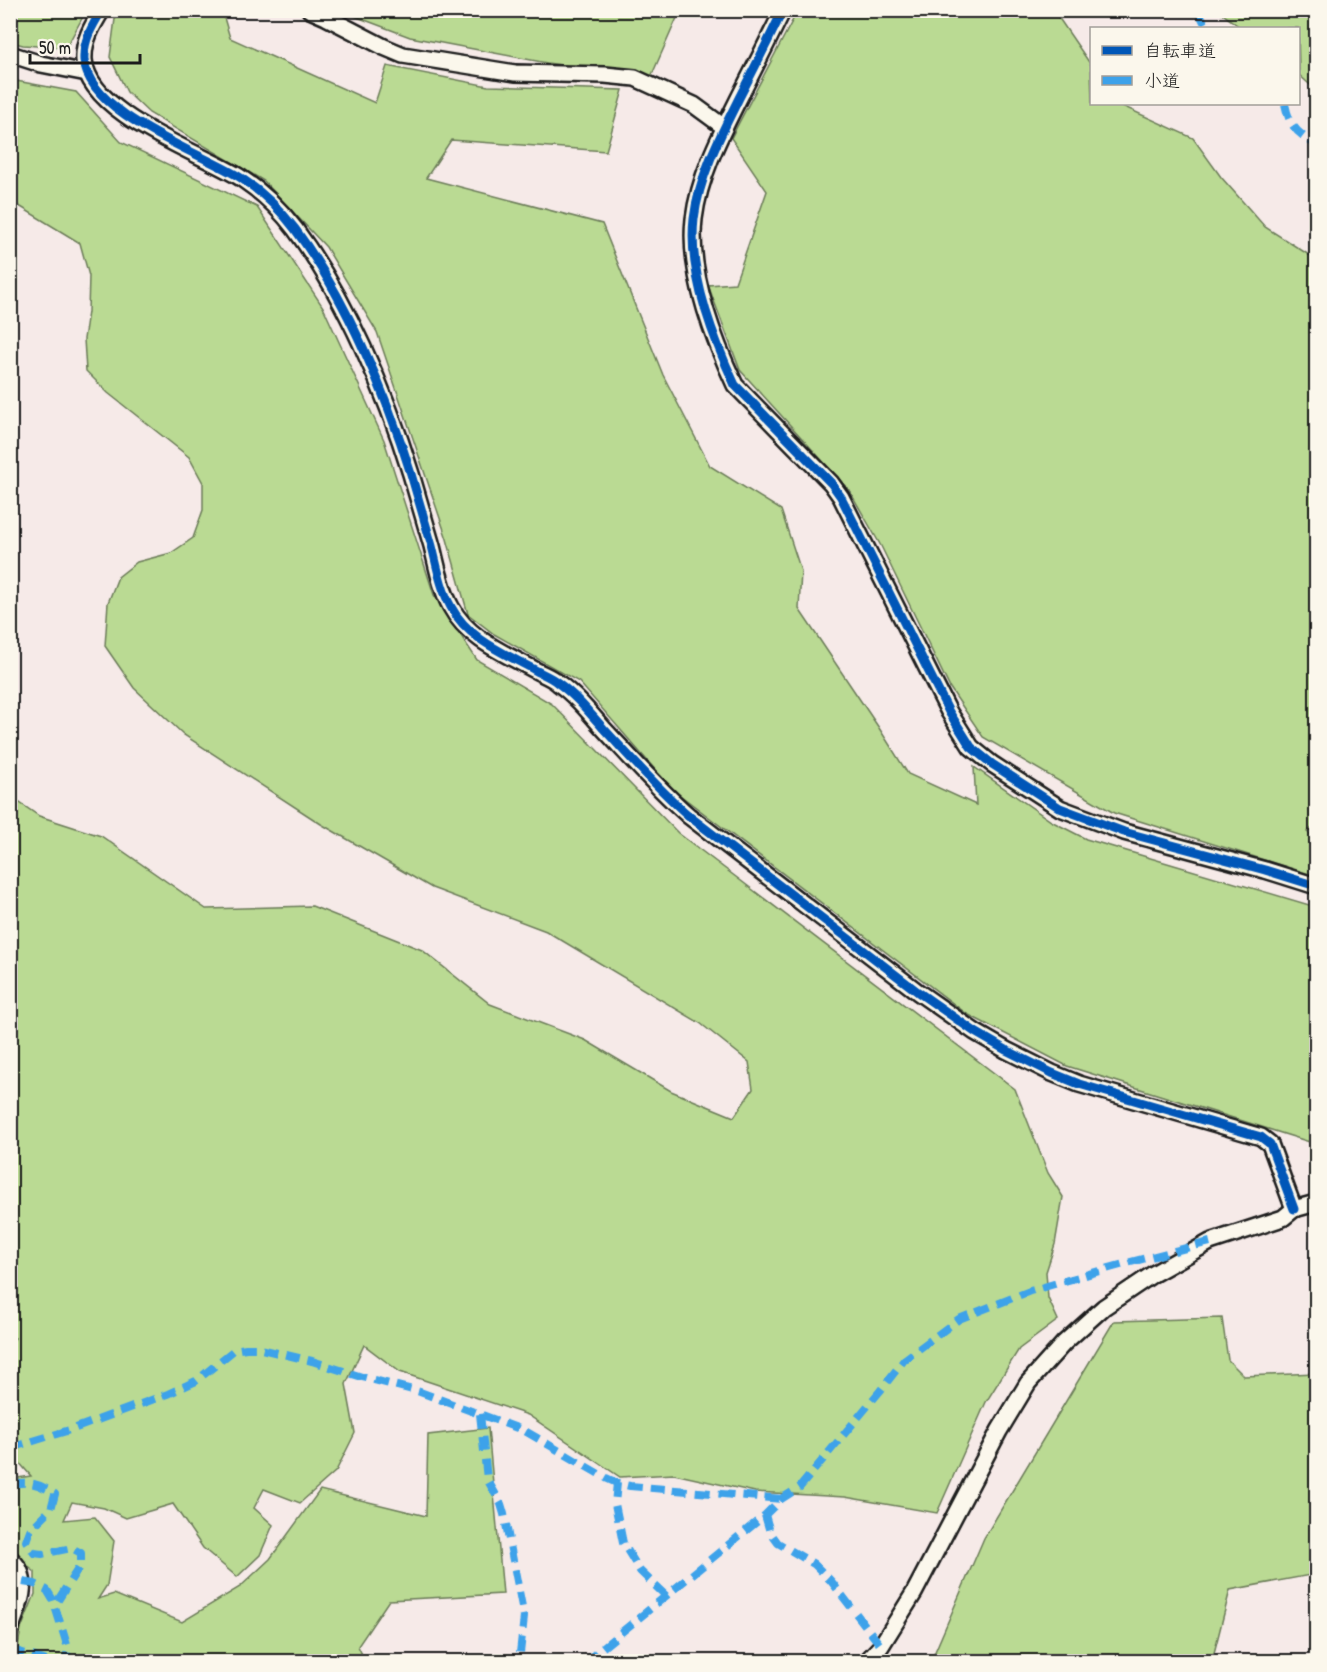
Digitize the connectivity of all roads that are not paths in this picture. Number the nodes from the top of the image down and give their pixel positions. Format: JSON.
{"nodes":[{"id":1,"x":102,"y":10,"type":"edge"},
{"id":2,"x":310,"y":10,"type":"edge"},
{"id":3,"x":783,"y":10,"type":"edge"},
{"id":4,"x":10,"y":54,"type":"edge"},
{"id":5,"x":87,"y":73,"type":"junction"},
{"id":6,"x":724,"y":127,"type":"junction"},
{"id":7,"x":1317,"y":886,"type":"edge"},
{"id":8,"x":1317,"y":1203,"type":"edge"},
{"id":9,"x":1294,"y":1209,"type":"junction"},
{"id":10,"x":10,"y":1558,"type":"edge"},
{"id":11,"x":10,"y":1630,"type":"edge"},
{"id":12,"x":866,"y":1662,"type":"edge"}],
"edges":[{"from":1,"to":5,"type":"street"},
{"from":2,"to":6,"type":"street"},
{"from":3,"to":6,"type":"street"},
{"from":4,"to":5,"type":"street"},
{"from":5,"to":9,"type":"street"},
{"from":6,"to":7,"type":"street"},
{"from":8,"to":9,"type":"street"},
{"from":9,"to":12,"type":"street"},
{"from":10,"to":11,"type":"street"}]}
